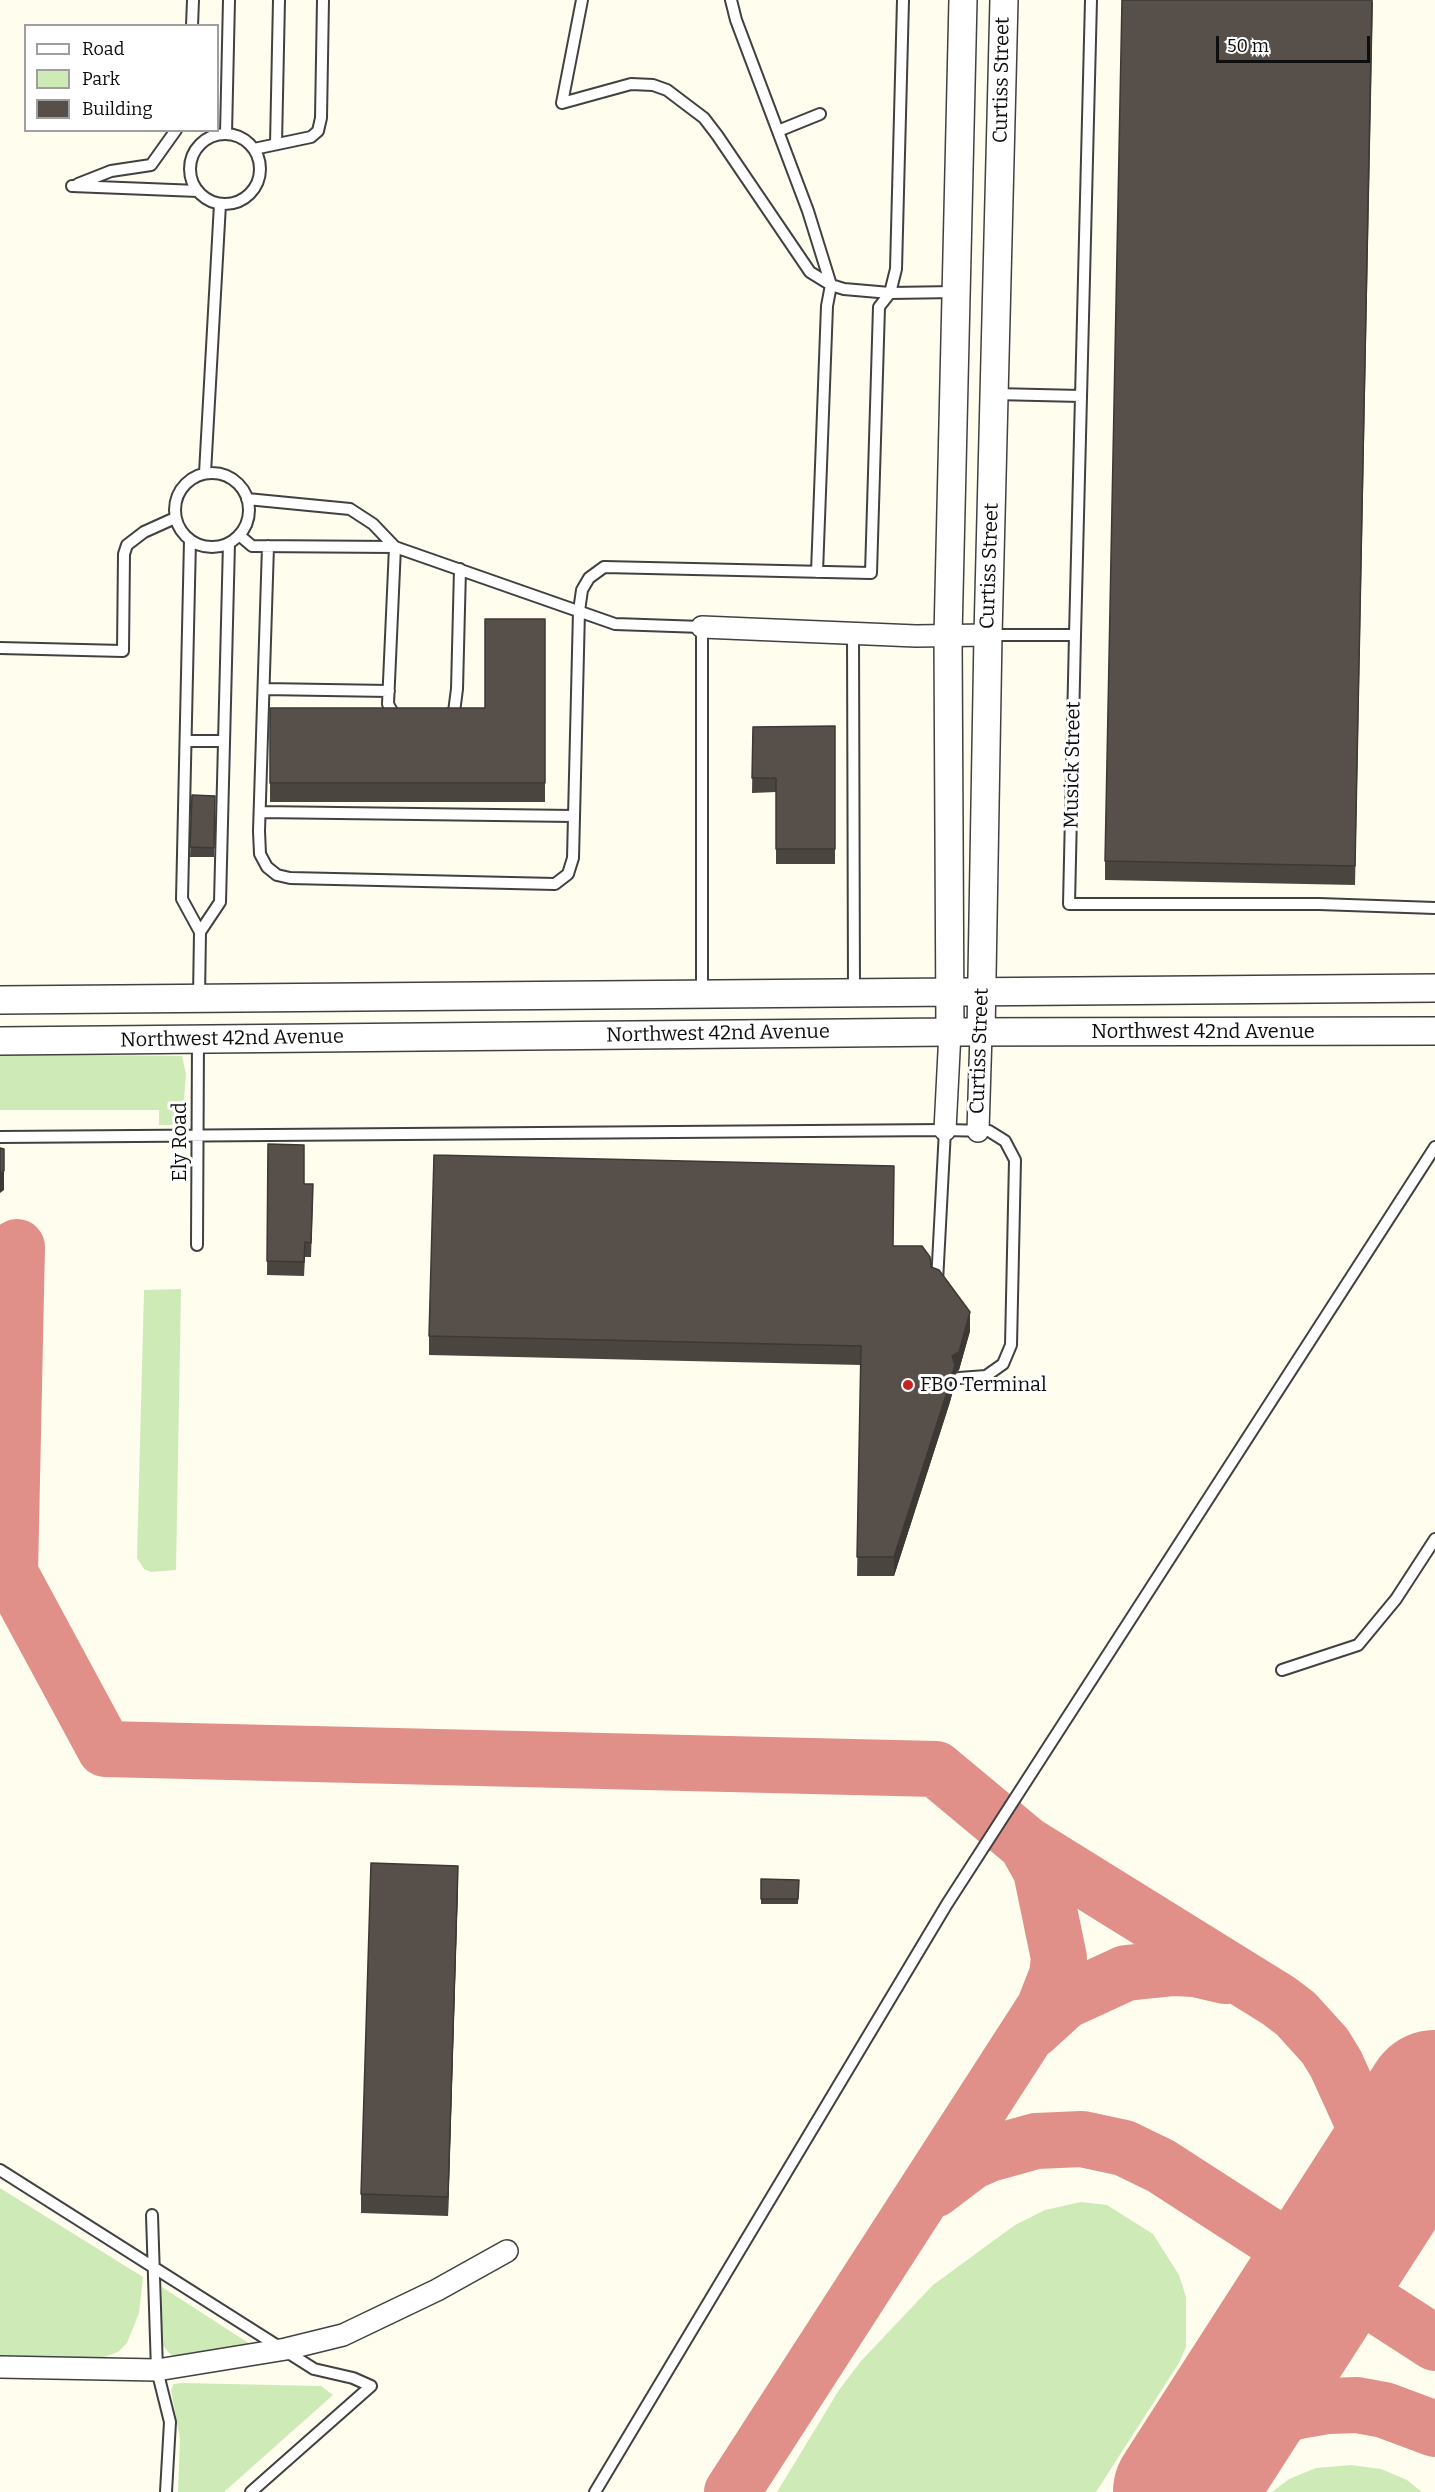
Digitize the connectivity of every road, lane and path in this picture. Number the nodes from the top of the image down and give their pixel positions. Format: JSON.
{"nodes":[{"id":1,"x":193,"y":0,"type":"edge"},
{"id":2,"x":229,"y":0,"type":"edge"},
{"id":3,"x":279,"y":0,"type":"edge"},
{"id":4,"x":323,"y":0,"type":"edge"},
{"id":5,"x":582,"y":0,"type":"edge"},
{"id":6,"x":731,"y":0,"type":"edge"},
{"id":7,"x":903,"y":0,"type":"edge"},
{"id":8,"x":963,"y":0,"type":"edge"},
{"id":9,"x":1004,"y":0,"type":"edge"},
{"id":10,"x":1091,"y":0,"type":"edge"},
{"id":11,"x":192,"y":24,"type":"edge"},
{"id":12,"x":820,"y":114,"type":"dead end"},
{"id":13,"x":778,"y":131,"type":"junction"},
{"id":14,"x":175,"y":132,"type":"edge"},
{"id":15,"x":226,"y":134,"type":"junction"},
{"id":16,"x":276,"y":144,"type":"junction"},
{"id":17,"x":254,"y":148,"type":"junction"},
{"id":18,"x":198,"y":191,"type":"junction"},
{"id":19,"x":220,"y":204,"type":"junction"},
{"id":20,"x":831,"y":285,"type":"junction"},
{"id":21,"x":956,"y":292,"type":"junction"},
{"id":22,"x":890,"y":293,"type":"junction"},
{"id":23,"x":995,"y":394,"type":"junction"},
{"id":24,"x":1081,"y":396,"type":"junction"},
{"id":25,"x":205,"y":473,"type":"junction"},
{"id":26,"x":247,"y":499,"type":"junction"},
{"id":27,"x":175,"y":518,"type":"junction"},
{"id":28,"x":239,"y":535,"type":"junction"},
{"id":29,"x":190,"y":540,"type":"junction"},
{"id":30,"x":229,"y":543,"type":"junction"},
{"id":31,"x":268,"y":546,"type":"junction"},
{"id":32,"x":395,"y":548,"type":"junction"},
{"id":33,"x":460,"y":569,"type":"junction"},
{"id":34,"x":818,"y":572,"type":"junction"},
{"id":35,"x":579,"y":611,"type":"junction"},
{"id":36,"x":702,"y":627,"type":"junction"},
{"id":37,"x":853,"y":633,"type":"junction"},
{"id":38,"x":988,"y":634,"type":"junction"},
{"id":39,"x":1075,"y":634,"type":"junction"},
{"id":40,"x":948,"y":636,"type":"junction"},
{"id":41,"x":0,"y":648,"type":"edge"},
{"id":42,"x":264,"y":689,"type":"junction"},
{"id":43,"x":389,"y":691,"type":"junction"},
{"id":44,"x":432,"y":719,"type":"edge"},
{"id":45,"x":412,"y":720,"type":"edge"},
{"id":46,"x":186,"y":741,"type":"junction"},
{"id":47,"x":224,"y":741,"type":"junction"},
{"id":48,"x":260,"y":812,"type":"junction"},
{"id":49,"x":574,"y":816,"type":"junction"},
{"id":50,"x":1435,"y":908,"type":"edge"},
{"id":51,"x":200,"y":932,"type":"junction"},
{"id":52,"x":1435,"y":988,"type":"edge"},
{"id":53,"x":950,"y":991,"type":"junction"},
{"id":54,"x":982,"y":991,"type":"junction"},
{"id":55,"x":854,"y":992,"type":"junction"},
{"id":56,"x":702,"y":996,"type":"junction"},
{"id":57,"x":199,"y":998,"type":"junction"},
{"id":58,"x":0,"y":1000,"type":"edge"},
{"id":59,"x":1435,"y":1031,"type":"edge"},
{"id":60,"x":950,"y":1032,"type":"junction"},
{"id":61,"x":981,"y":1033,"type":"junction"},
{"id":62,"x":198,"y":1040,"type":"junction"},
{"id":63,"x":0,"y":1041,"type":"edge"},
{"id":64,"x":945,"y":1131,"type":"junction"},
{"id":65,"x":978,"y":1131,"type":"junction"},
{"id":66,"x":0,"y":1137,"type":"edge"},
{"id":67,"x":198,"y":1138,"type":"junction"},
{"id":68,"x":1435,"y":1147,"type":"edge"},
{"id":69,"x":197,"y":1245,"type":"dead end"},
{"id":70,"x":937,"y":1282,"type":"edge"},
{"id":71,"x":959,"y":1378,"type":"dead end"},
{"id":72,"x":1435,"y":1539,"type":"edge"},
{"id":73,"x":1282,"y":1670,"type":"dead end"},
{"id":74,"x":0,"y":2170,"type":"edge"},
{"id":75,"x":152,"y":2215,"type":"dead end"},
{"id":76,"x":507,"y":2251,"type":"dead end"},
{"id":77,"x":153,"y":2265,"type":"junction"},
{"id":78,"x":286,"y":2349,"type":"junction"},
{"id":79,"x":0,"y":2367,"type":"edge"},
{"id":80,"x":157,"y":2370,"type":"junction"},
{"id":81,"x":166,"y":2492,"type":"edge"},
{"id":82,"x":251,"y":2492,"type":"edge"},
{"id":83,"x":595,"y":2492,"type":"edge"}],
"edges":[{"from":1,"to":11,"type":"lane"},
{"from":2,"to":15,"type":"lane"},
{"from":3,"to":16,"type":"lane"},
{"from":4,"to":16,"type":"lane"},
{"from":5,"to":20,"type":"lane"},
{"from":6,"to":13,"type":"lane"},
{"from":7,"to":22,"type":"lane"},
{"from":8,"to":21,"type":"street","name":"Curtiss Street"},
{"from":9,"to":23,"type":"street","name":"Curtiss Street"},
{"from":10,"to":24,"type":"lane"},
{"from":12,"to":13,"type":"lane"},
{"from":13,"to":20,"type":"lane"},
{"from":14,"to":18,"type":"lane"},
{"from":15,"to":17,"type":"lane"},
{"from":15,"to":18,"type":"lane"},
{"from":16,"to":17,"type":"lane"},
{"from":17,"to":19,"type":"lane"},
{"from":18,"to":19,"type":"lane"},
{"from":19,"to":25,"type":"lane"},
{"from":20,"to":22,"type":"lane"},
{"from":20,"to":34,"type":"lane"},
{"from":21,"to":22,"type":"lane"},
{"from":21,"to":40,"type":"street","name":"Curtiss Street"},
{"from":22,"to":34,"type":"lane"},
{"from":23,"to":24,"type":"lane"},
{"from":23,"to":38,"type":"street","name":"Curtiss Street"},
{"from":24,"to":39,"type":"lane"},
{"from":25,"to":26,"type":"lane"},
{"from":25,"to":27,"type":"lane"},
{"from":26,"to":28,"type":"lane"},
{"from":26,"to":32,"type":"lane"},
{"from":27,"to":29,"type":"lane"},
{"from":27,"to":41,"type":"lane"},
{"from":28,"to":30,"type":"lane"},
{"from":28,"to":31,"type":"lane"},
{"from":29,"to":30,"type":"lane"},
{"from":29,"to":46,"type":"lane"},
{"from":30,"to":47,"type":"lane"},
{"from":31,"to":32,"type":"lane"},
{"from":31,"to":42,"type":"lane"},
{"from":32,"to":33,"type":"lane"},
{"from":32,"to":43,"type":"lane"},
{"from":33,"to":35,"type":"lane"},
{"from":33,"to":44,"type":"lane"},
{"from":34,"to":35,"type":"lane"},
{"from":35,"to":36,"type":"lane"},
{"from":35,"to":49,"type":"lane"},
{"from":36,"to":37,"type":"street"},
{"from":36,"to":56,"type":"lane"},
{"from":37,"to":40,"type":"street"},
{"from":37,"to":55,"type":"lane"},
{"from":38,"to":39,"type":"lane"},
{"from":38,"to":40,"type":"street"},
{"from":38,"to":54,"type":"street","name":"Curtiss Street"},
{"from":39,"to":50,"type":"lane","name":"Musick Street"},
{"from":40,"to":53,"type":"street","name":"Curtiss Street"},
{"from":42,"to":43,"type":"lane"},
{"from":42,"to":48,"type":"lane"},
{"from":43,"to":45,"type":"lane"},
{"from":46,"to":47,"type":"lane"},
{"from":46,"to":51,"type":"lane"},
{"from":47,"to":51,"type":"lane"},
{"from":48,"to":49,"type":"lane"},
{"from":48,"to":49,"type":"lane"},
{"from":51,"to":57,"type":"lane"},
{"from":52,"to":54,"type":"street","name":"Northwest 42nd Avenue"},
{"from":53,"to":54,"type":"street","name":"Northwest 42nd Avenue"},
{"from":53,"to":55,"type":"street","name":"Northwest 42nd Avenue"},
{"from":53,"to":60,"type":"street","name":"Curtiss Street"},
{"from":54,"to":61,"type":"street","name":"Curtiss Street"},
{"from":55,"to":56,"type":"street","name":"Northwest 42nd Avenue"},
{"from":56,"to":57,"type":"street","name":"Northwest 42nd Avenue"},
{"from":57,"to":58,"type":"street","name":"Northwest 42nd Avenue"},
{"from":57,"to":62,"type":"street"},
{"from":59,"to":61,"type":"street","name":"Northwest 42nd Avenue"},
{"from":60,"to":61,"type":"street","name":"Northwest 42nd Avenue"},
{"from":60,"to":62,"type":"street","name":"Northwest 42nd Avenue"},
{"from":60,"to":64,"type":"street","name":"Curtiss Street"},
{"from":61,"to":65,"type":"street","name":"Curtiss Street"},
{"from":62,"to":63,"type":"street","name":"Northwest 42nd Avenue"},
{"from":62,"to":67,"type":"lane","name":"Ely Road"},
{"from":64,"to":65,"type":"lane"},
{"from":64,"to":67,"type":"lane"},
{"from":64,"to":70,"type":"lane"},
{"from":65,"to":71,"type":"lane"},
{"from":66,"to":67,"type":"lane"},
{"from":67,"to":69,"type":"lane","name":"Ely Road"},
{"from":68,"to":83,"type":"lane"},
{"from":72,"to":73,"type":"lane"},
{"from":74,"to":77,"type":"lane"},
{"from":75,"to":77,"type":"lane"},
{"from":76,"to":78,"type":"street"},
{"from":77,"to":78,"type":"lane"},
{"from":77,"to":80,"type":"lane"},
{"from":78,"to":80,"type":"street"},
{"from":78,"to":82,"type":"lane"},
{"from":79,"to":80,"type":"street"},
{"from":80,"to":81,"type":"lane"}]}
